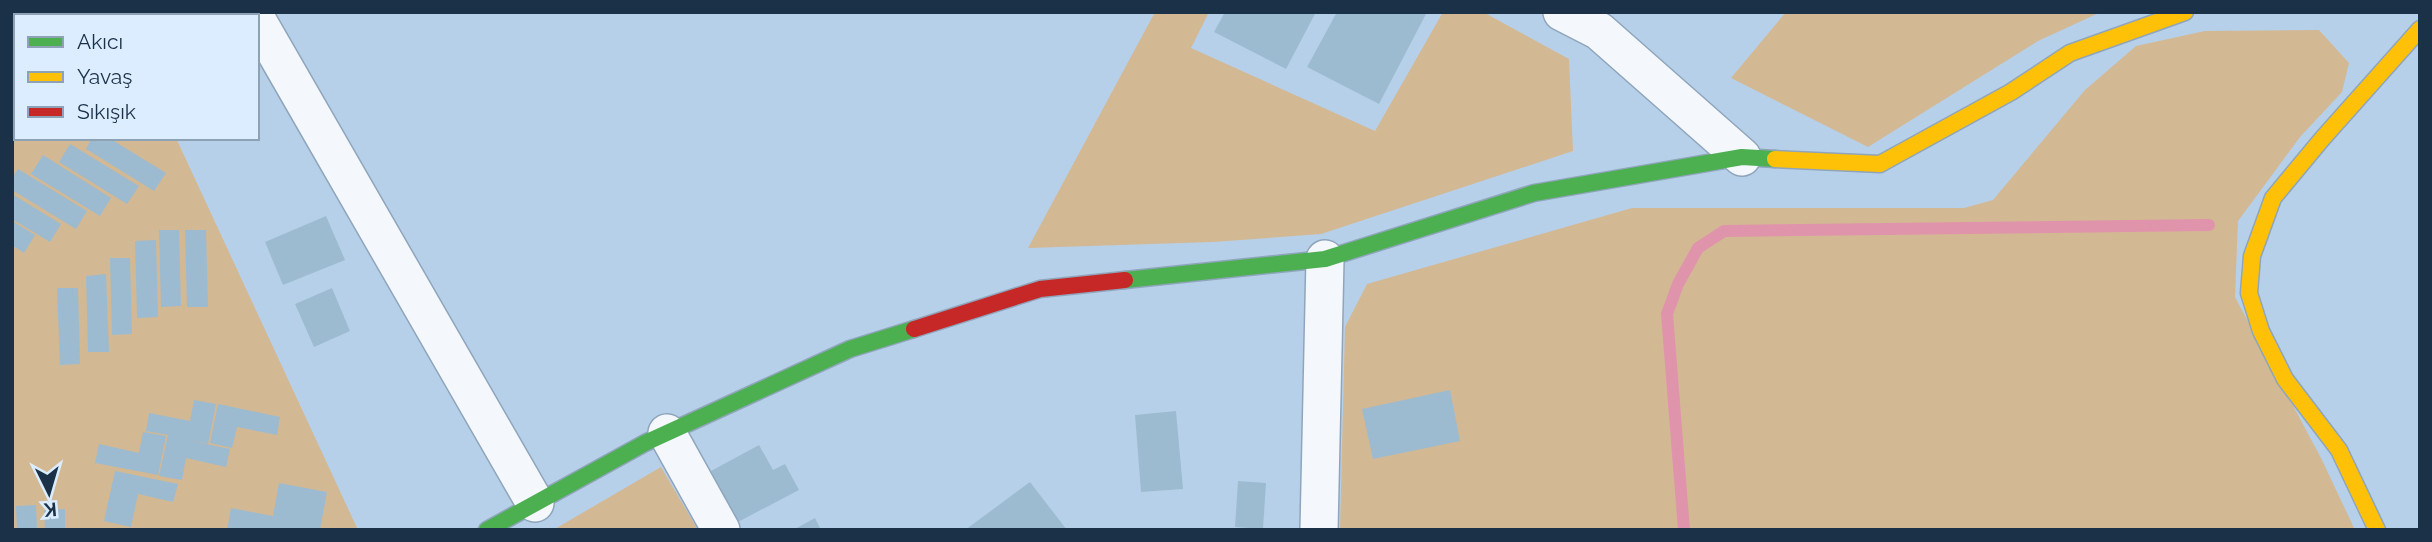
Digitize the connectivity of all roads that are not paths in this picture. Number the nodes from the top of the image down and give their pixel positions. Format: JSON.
{"nodes":[{"id":1,"x":1562,"y":12,"type":"edge"},
{"id":2,"x":2185,"y":12,"type":"edge"},
{"id":3,"x":1598,"y":22,"type":"edge"},
{"id":4,"x":259,"y":23,"type":"edge"},
{"id":5,"x":2420,"y":29,"type":"edge"},
{"id":6,"x":1742,"y":157,"type":"junction"},
{"id":7,"x":1325,"y":259,"type":"junction"},
{"id":8,"x":667,"y":433,"type":"junction"},
{"id":9,"x":535,"y":503,"type":"junction"},
{"id":10,"x":487,"y":530,"type":"edge"},
{"id":11,"x":721,"y":530,"type":"edge"},
{"id":12,"x":1319,"y":530,"type":"edge"},
{"id":13,"x":2377,"y":530,"type":"edge"}],
"edges":[{"from":1,"to":3,"type":"street"},
{"from":2,"to":6,"type":"street"},
{"from":3,"to":6,"type":"street"},
{"from":4,"to":9,"type":"street"},
{"from":5,"to":13,"type":"street"},
{"from":6,"to":7,"type":"street"},
{"from":7,"to":8,"type":"street"},
{"from":7,"to":12,"type":"street"},
{"from":8,"to":9,"type":"street"},
{"from":8,"to":11,"type":"street"},
{"from":9,"to":10,"type":"street"}]}
